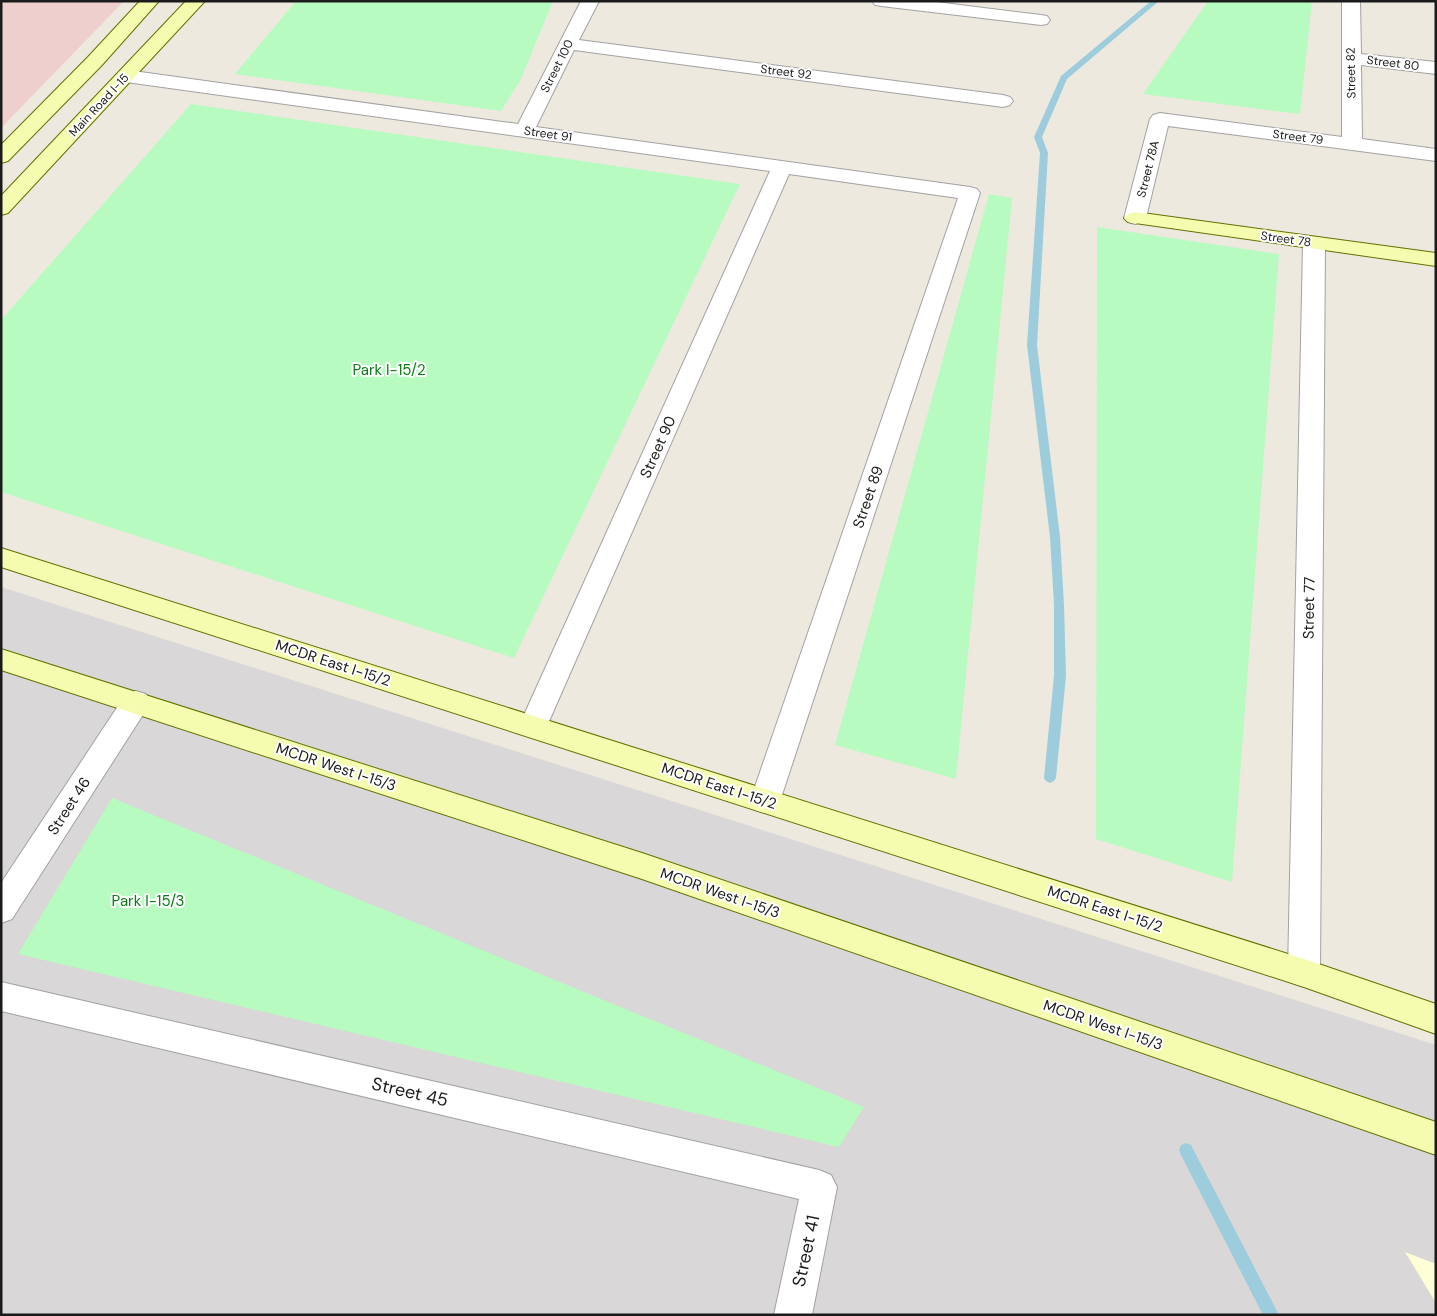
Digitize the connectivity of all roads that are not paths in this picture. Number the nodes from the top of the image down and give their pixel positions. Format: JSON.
{"nodes":[{"id":1,"x":150,"y":1,"type":"edge"},
{"id":2,"x":196,"y":1,"type":"edge"},
{"id":3,"x":590,"y":1,"type":"edge"},
{"id":4,"x":881,"y":1,"type":"edge"},
{"id":5,"x":1350,"y":1,"type":"edge"},
{"id":6,"x":1041,"y":20,"type":"dead end"},
{"id":7,"x":569,"y":44,"type":"junction"},
{"id":8,"x":1351,"y":58,"type":"junction"},
{"id":9,"x":1436,"y":68,"type":"edge"},
{"id":10,"x":126,"y":76,"type":"junction"},
{"id":11,"x":1003,"y":101,"type":"dead end"},
{"id":12,"x":1160,"y":119,"type":"joint"},
{"id":13,"x":524,"y":131,"type":"junction"},
{"id":14,"x":1352,"y":144,"type":"junction"},
{"id":15,"x":1436,"y":155,"type":"edge"},
{"id":16,"x":1,"y":157,"type":"edge"},
{"id":17,"x":782,"y":167,"type":"junction"},
{"id":18,"x":970,"y":193,"type":"joint"},
{"id":19,"x":1,"y":209,"type":"edge"},
{"id":20,"x":1135,"y":218,"type":"joint"},
{"id":21,"x":1314,"y":243,"type":"junction"},
{"id":22,"x":1436,"y":260,"type":"edge"},
{"id":23,"x":1,"y":557,"type":"edge"},
{"id":24,"x":1,"y":658,"type":"edge"},
{"id":25,"x":136,"y":702,"type":"junction"},
{"id":26,"x":533,"y":726,"type":"junction"},
{"id":27,"x":765,"y":801,"type":"junction"},
{"id":28,"x":1,"y":910,"type":"edge"},
{"id":29,"x":1304,"y":973,"type":"junction"},
{"id":30,"x":1,"y":996,"type":"edge"},
{"id":31,"x":1436,"y":1019,"type":"edge"},
{"id":32,"x":1436,"y":1139,"type":"edge"},
{"id":33,"x":819,"y":1187,"type":"joint"},
{"id":34,"x":793,"y":1315,"type":"edge"}],
"edges":[{"from":1,"to":16,"type":"main road"},
{"from":2,"to":10,"type":"main road","name":"Main Road I-15"},
{"from":3,"to":7,"type":"street","name":"Street 100"},
{"from":4,"to":6,"type":"street"},
{"from":5,"to":8,"type":"street","name":"Street 82"},
{"from":7,"to":11,"type":"street","name":"Street 92"},
{"from":7,"to":13,"type":"street","name":"Street 100"},
{"from":8,"to":9,"type":"street","name":"Street 80"},
{"from":8,"to":14,"type":"street","name":"Street 82"},
{"from":10,"to":13,"type":"street","name":"Street 91"},
{"from":10,"to":19,"type":"main road","name":"Main Road I-15"},
{"from":12,"to":14,"type":"street","name":"Street 79"},
{"from":12,"to":20,"type":"street","name":"Street 78A"},
{"from":13,"to":17,"type":"street","name":"Street 91"},
{"from":14,"to":15,"type":"street","name":"Street 79"},
{"from":17,"to":18,"type":"street","name":"Street 91"},
{"from":17,"to":26,"type":"street","name":"Street 90"},
{"from":18,"to":27,"type":"street","name":"Street 89"},
{"from":20,"to":21,"type":"main road","name":"Street 78"},
{"from":21,"to":22,"type":"main road","name":"Street 78"},
{"from":21,"to":29,"type":"street","name":"Street 77"},
{"from":23,"to":26,"type":"main road","name":"MCDR East I-15/2"},
{"from":24,"to":25,"type":"main road","name":"MCDR West I-15/3"},
{"from":25,"to":28,"type":"street","name":"Street 46"},
{"from":25,"to":32,"type":"main road","name":"MCDR West I-15/3"},
{"from":26,"to":27,"type":"main road","name":"MCDR East I-15/2"},
{"from":27,"to":29,"type":"main road","name":"MCDR East I-15/2"},
{"from":29,"to":31,"type":"main road","name":"MCDR East I-15/2"},
{"from":30,"to":33,"type":"street","name":"Street 45"},
{"from":33,"to":34,"type":"street","name":"Street 41"}]}
